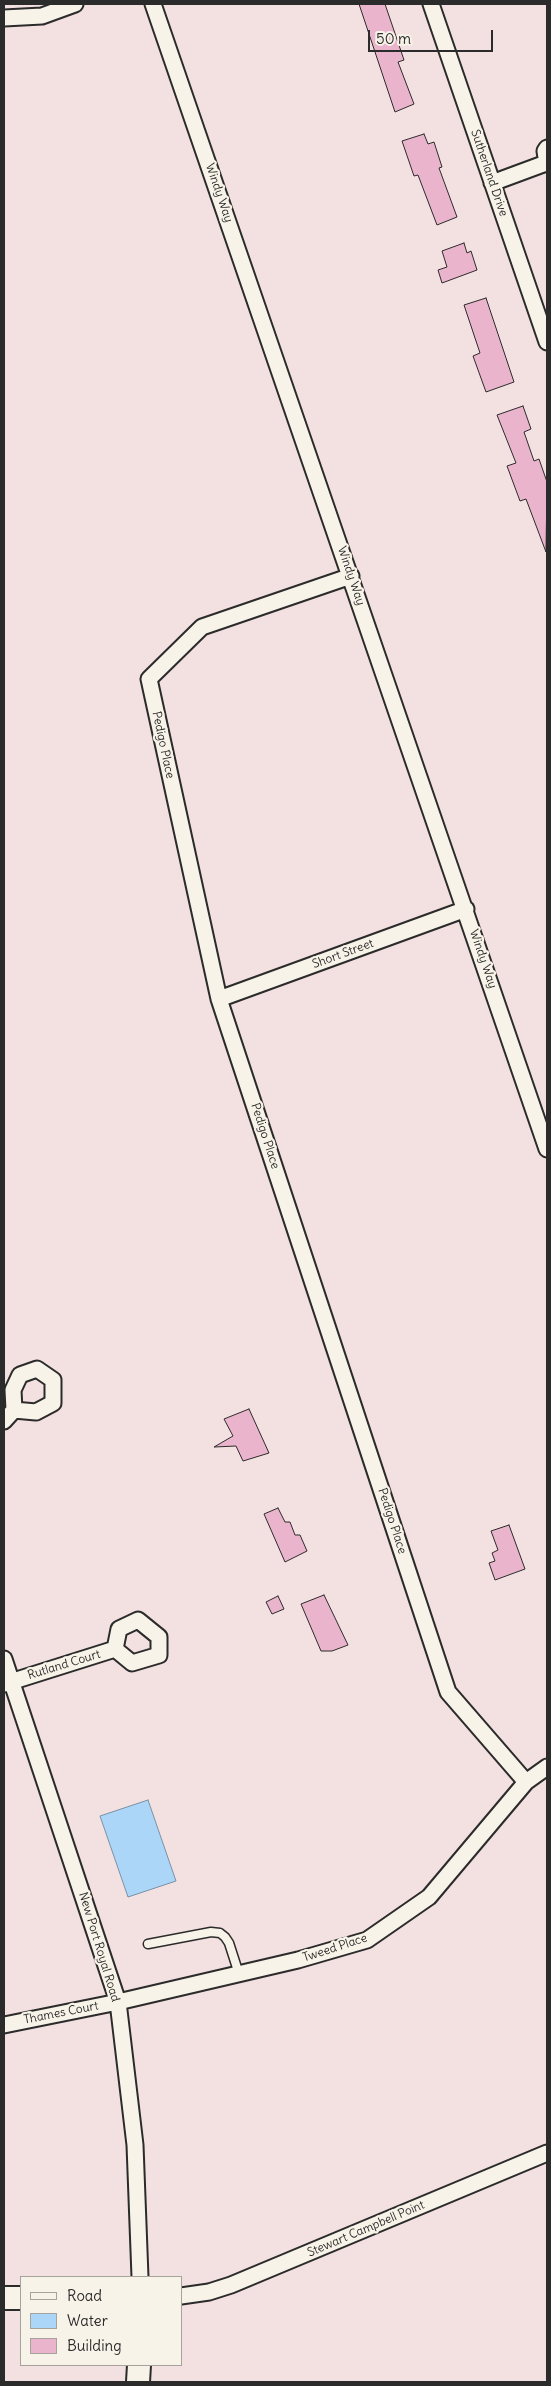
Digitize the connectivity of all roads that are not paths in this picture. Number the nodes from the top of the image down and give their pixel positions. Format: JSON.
{"nodes":[{"id":1,"x":75,"y":4,"type":"edge"},
{"id":2,"x":153,"y":4,"type":"edge"},
{"id":3,"x":431,"y":4,"type":"edge"},
{"id":4,"x":4,"y":18,"type":"edge"},
{"id":5,"x":547,"y":158,"type":"edge"},
{"id":6,"x":492,"y":183,"type":"junction"},
{"id":7,"x":547,"y":342,"type":"edge"},
{"id":8,"x":351,"y":576,"type":"junction"},
{"id":9,"x":466,"y":909,"type":"junction"},
{"id":10,"x":219,"y":999,"type":"junction"},
{"id":11,"x":547,"y":1149,"type":"edge"},
{"id":12,"x":115,"y":1649,"type":"dead end"},
{"id":13,"x":4,"y":1659,"type":"edge"},
{"id":14,"x":8,"y":1683,"type":"edge"},
{"id":15,"x":547,"y":1767,"type":"edge"},
{"id":16,"x":526,"y":1782,"type":"junction"},
{"id":17,"x":148,"y":1944,"type":"dead end"},
{"id":18,"x":239,"y":1974,"type":"junction"},
{"id":19,"x":118,"y":2002,"type":"junction"},
{"id":20,"x":4,"y":2024,"type":"edge"},
{"id":21,"x":547,"y":2153,"type":"edge"},
{"id":22,"x":140,"y":2276,"type":"edge"},
{"id":23,"x":182,"y":2296,"type":"edge"},
{"id":24,"x":4,"y":2298,"type":"edge"},
{"id":25,"x":20,"y":2298,"type":"edge"},
{"id":26,"x":139,"y":2366,"type":"edge"},
{"id":27,"x":138,"y":2382,"type":"edge"}],
"edges":[{"from":1,"to":4,"type":"street"},
{"from":2,"to":8,"type":"street","name":"Windy Way"},
{"from":3,"to":6,"type":"street","name":"Sutherland Drive"},
{"from":5,"to":6,"type":"street"},
{"from":6,"to":7,"type":"street","name":"Sutherland Drive"},
{"from":8,"to":9,"type":"street","name":"Windy Way"},
{"from":8,"to":10,"type":"street","name":"Pedigo Place"},
{"from":9,"to":10,"type":"street","name":"Short Street"},
{"from":9,"to":11,"type":"street","name":"Windy Way"},
{"from":10,"to":16,"type":"street","name":"Pedigo Place"},
{"from":12,"to":14,"type":"street","name":"Rutland Court"},
{"from":13,"to":14,"type":"street","name":"New Port Royal Road"},
{"from":14,"to":19,"type":"street","name":"New Port Royal Road"},
{"from":15,"to":16,"type":"street","name":"Tweed Place"},
{"from":16,"to":18,"type":"street","name":"Tweed Place"},
{"from":17,"to":18,"type":"lane"},
{"from":18,"to":19,"type":"street","name":"Tweed Place"},
{"from":19,"to":20,"type":"street","name":"Thames Court"},
{"from":19,"to":22,"type":"street","name":"New Port Royal Road"},
{"from":21,"to":23,"type":"street","name":"Stewart Campbell Point"},
{"from":24,"to":25,"type":"street"},
{"from":26,"to":27,"type":"street"}]}
